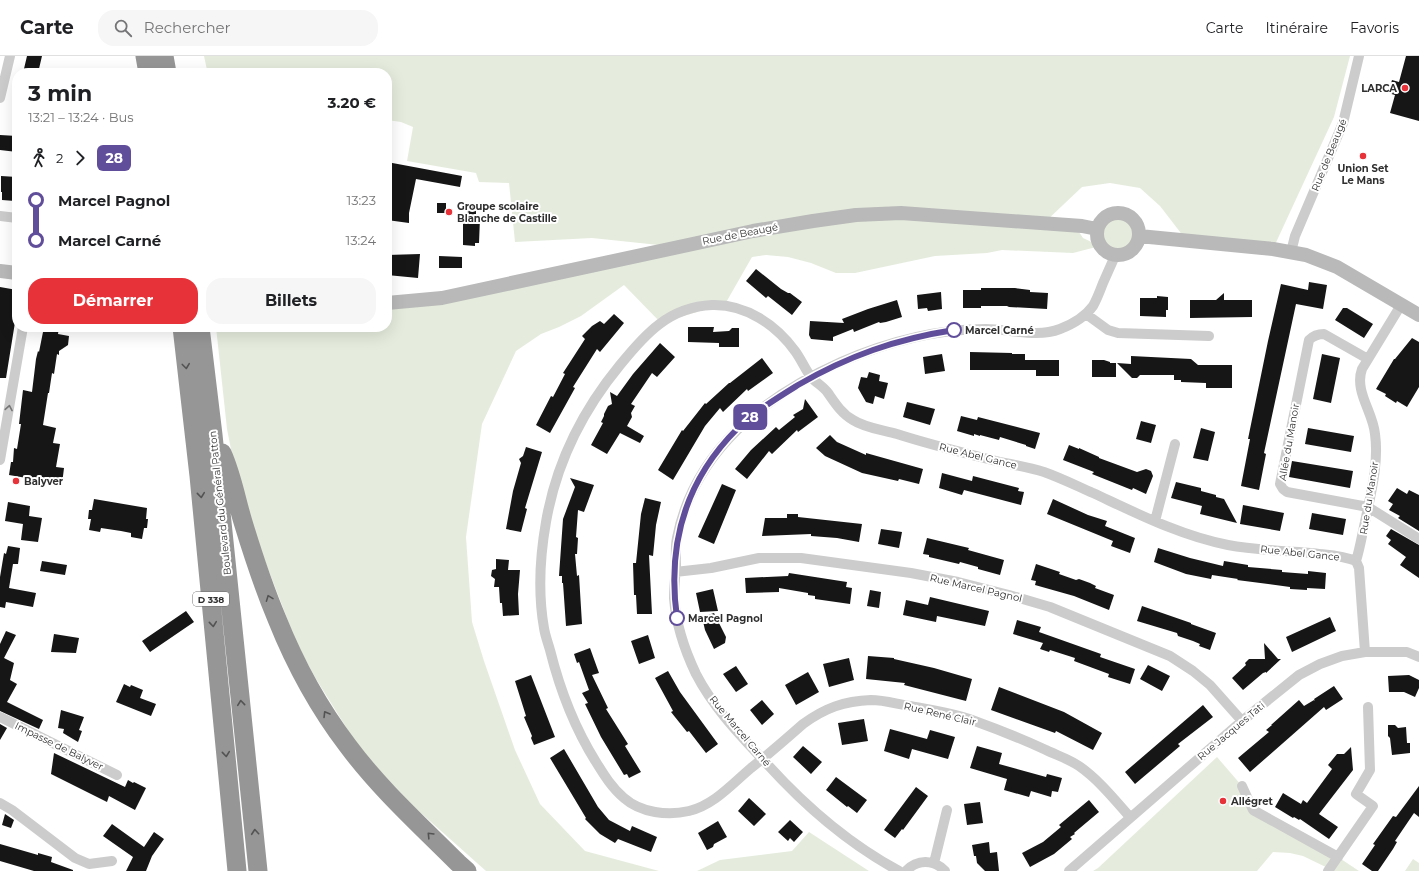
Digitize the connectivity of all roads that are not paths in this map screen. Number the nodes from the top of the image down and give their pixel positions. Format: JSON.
{"nodes":[{"id":1,"x":10,"y":56,"type":"edge"},
{"id":2,"x":145,"y":56,"type":"edge"},
{"id":3,"x":164,"y":56,"type":"edge"},
{"id":4,"x":1360,"y":56,"type":"edge"},
{"id":5,"x":147,"y":68,"type":"edge"},
{"id":6,"x":166,"y":68,"type":"edge"},
{"id":7,"x":0,"y":98,"type":"edge"},
{"id":8,"x":0,"y":216,"type":"edge"},
{"id":9,"x":12,"y":217,"type":"edge"},
{"id":10,"x":1097,"y":229,"type":"junction"},
{"id":11,"x":1139,"y":236,"type":"junction"},
{"id":12,"x":1291,"y":252,"type":"junction"},
{"id":13,"x":1115,"y":256,"type":"junction"},
{"id":14,"x":0,"y":270,"type":"edge"},
{"id":15,"x":12,"y":272,"type":"edge"},
{"id":16,"x":392,"y":303,"type":"edge"},
{"id":17,"x":1401,"y":305,"type":"junction"},
{"id":18,"x":1086,"y":314,"type":"junction"},
{"id":19,"x":1419,"y":315,"type":"edge"},
{"id":20,"x":22,"y":332,"type":"edge"},
{"id":21,"x":183,"y":332,"type":"edge"},
{"id":22,"x":201,"y":332,"type":"edge"},
{"id":23,"x":1209,"y":336,"type":"dead end"},
{"id":24,"x":1368,"y":359,"type":"junction"},
{"id":25,"x":812,"y":377,"type":"junction"},
{"id":26,"x":213,"y":436,"type":"junction"},
{"id":27,"x":1175,"y":444,"type":"dead end"},
{"id":28,"x":0,"y":460,"type":"edge"},
{"id":29,"x":1368,"y":507,"type":"junction"},
{"id":30,"x":1155,"y":521,"type":"junction"},
{"id":31,"x":1419,"y":539,"type":"edge"},
{"id":32,"x":1356,"y":561,"type":"junction"},
{"id":33,"x":675,"y":572,"type":"junction"},
{"id":34,"x":1365,"y":652,"type":"junction"},
{"id":35,"x":1419,"y":657,"type":"edge"},
{"id":36,"x":1368,"y":707,"type":"dead end"},
{"id":37,"x":0,"y":717,"type":"edge"},
{"id":38,"x":1242,"y":721,"type":"junction"},
{"id":39,"x":763,"y":759,"type":"junction"},
{"id":40,"x":118,"y":775,"type":"dead end"},
{"id":41,"x":1242,"y":786,"type":"dead end"},
{"id":42,"x":0,"y":803,"type":"edge"},
{"id":43,"x":947,"y":810,"type":"dead end"},
{"id":44,"x":1130,"y":817,"type":"junction"},
{"id":45,"x":1338,"y":857,"type":"junction"},
{"id":46,"x":112,"y":861,"type":"dead end"},
{"id":47,"x":934,"y":863,"type":"junction"},
{"id":48,"x":464,"y":868,"type":"edge"},
{"id":49,"x":237,"y":871,"type":"edge"},
{"id":50,"x":258,"y":871,"type":"edge"},
{"id":51,"x":899,"y":871,"type":"edge"},
{"id":52,"x":906,"y":871,"type":"edge"},
{"id":53,"x":945,"y":871,"type":"edge"},
{"id":54,"x":1069,"y":871,"type":"edge"},
{"id":55,"x":1328,"y":871,"type":"edge"}],
"edges":[{"from":1,"to":7,"type":"street"},
{"from":2,"to":5,"type":"highway"},
{"from":3,"to":6,"type":"highway"},
{"from":4,"to":12,"type":"street","name":"Rue de Beaugé"},
{"from":8,"to":9,"type":"street"},
{"from":10,"to":11,"type":"street"},
{"from":10,"to":13,"type":"street"},
{"from":10,"to":16,"type":"street","name":"Rue de Beaugé"},
{"from":11,"to":12,"type":"street"},
{"from":11,"to":13,"type":"street"},
{"from":12,"to":17,"type":"street"},
{"from":13,"to":18,"type":"street","name":"Rue Marcel Carné"},
{"from":14,"to":15,"type":"street"},
{"from":17,"to":19,"type":"street"},
{"from":17,"to":24,"type":"street","name":"Rue du Manoir"},
{"from":18,"to":23,"type":"street"},
{"from":18,"to":25,"type":"street","name":"Rue Marcel Carné"},
{"from":28,"to":20,"type":"street","one_way":true},
{"from":21,"to":49,"type":"highway","name":"Boulevard du Général Patton","number":"D 338","one_way":true},
{"from":22,"to":26,"type":"highway","name":"Boulevard du Général Patton","number":"D 338"},
{"from":24,"to":29,"type":"street","name":"Rue du Manoir"},
{"from":24,"to":29,"type":"street","name":"Allée du Manoir"},
{"from":25,"to":30,"type":"street","name":"Rue Abel Gance"},
{"from":25,"to":33,"type":"street","name":"Rue Marcel Carné"},
{"from":25,"to":39,"type":"street","name":"Rue Abel Gance"},
{"from":48,"to":26,"type":"highway","one_way":true},
{"from":50,"to":26,"type":"highway","name":"Boulevard du Général Patton","number":"D 338","one_way":true},
{"from":27,"to":30,"type":"street"},
{"from":29,"to":31,"type":"street","name":"Allée du Manoir"},
{"from":29,"to":32,"type":"street","name":"Rue du Manoir"},
{"from":30,"to":32,"type":"street","name":"Rue Abel Gance"},
{"from":32,"to":34,"type":"street"},
{"from":33,"to":38,"type":"street","name":"Rue Marcel Pagnol"},
{"from":33,"to":39,"type":"street","name":"Rue Marcel Carné"},
{"from":34,"to":35,"type":"street","name":"Rue Jacques Tati"},
{"from":34,"to":38,"type":"street","name":"Rue Jacques Tati"},
{"from":36,"to":45,"type":"street"},
{"from":37,"to":40,"type":"street","name":"Impasse de Balyver"},
{"from":38,"to":44,"type":"street","name":"Rue Jacques Tati"},
{"from":39,"to":44,"type":"street","name":"Rue René Clair"},
{"from":39,"to":51,"type":"street","name":"Rue Marcel Carné"},
{"from":41,"to":45,"type":"street"},
{"from":42,"to":46,"type":"street"},
{"from":43,"to":47,"type":"street"},
{"from":44,"to":54,"type":"street","name":"Rue Jacques Tati"},
{"from":45,"to":55,"type":"street"},
{"from":47,"to":52,"type":"street"},
{"from":47,"to":53,"type":"street"}]}
